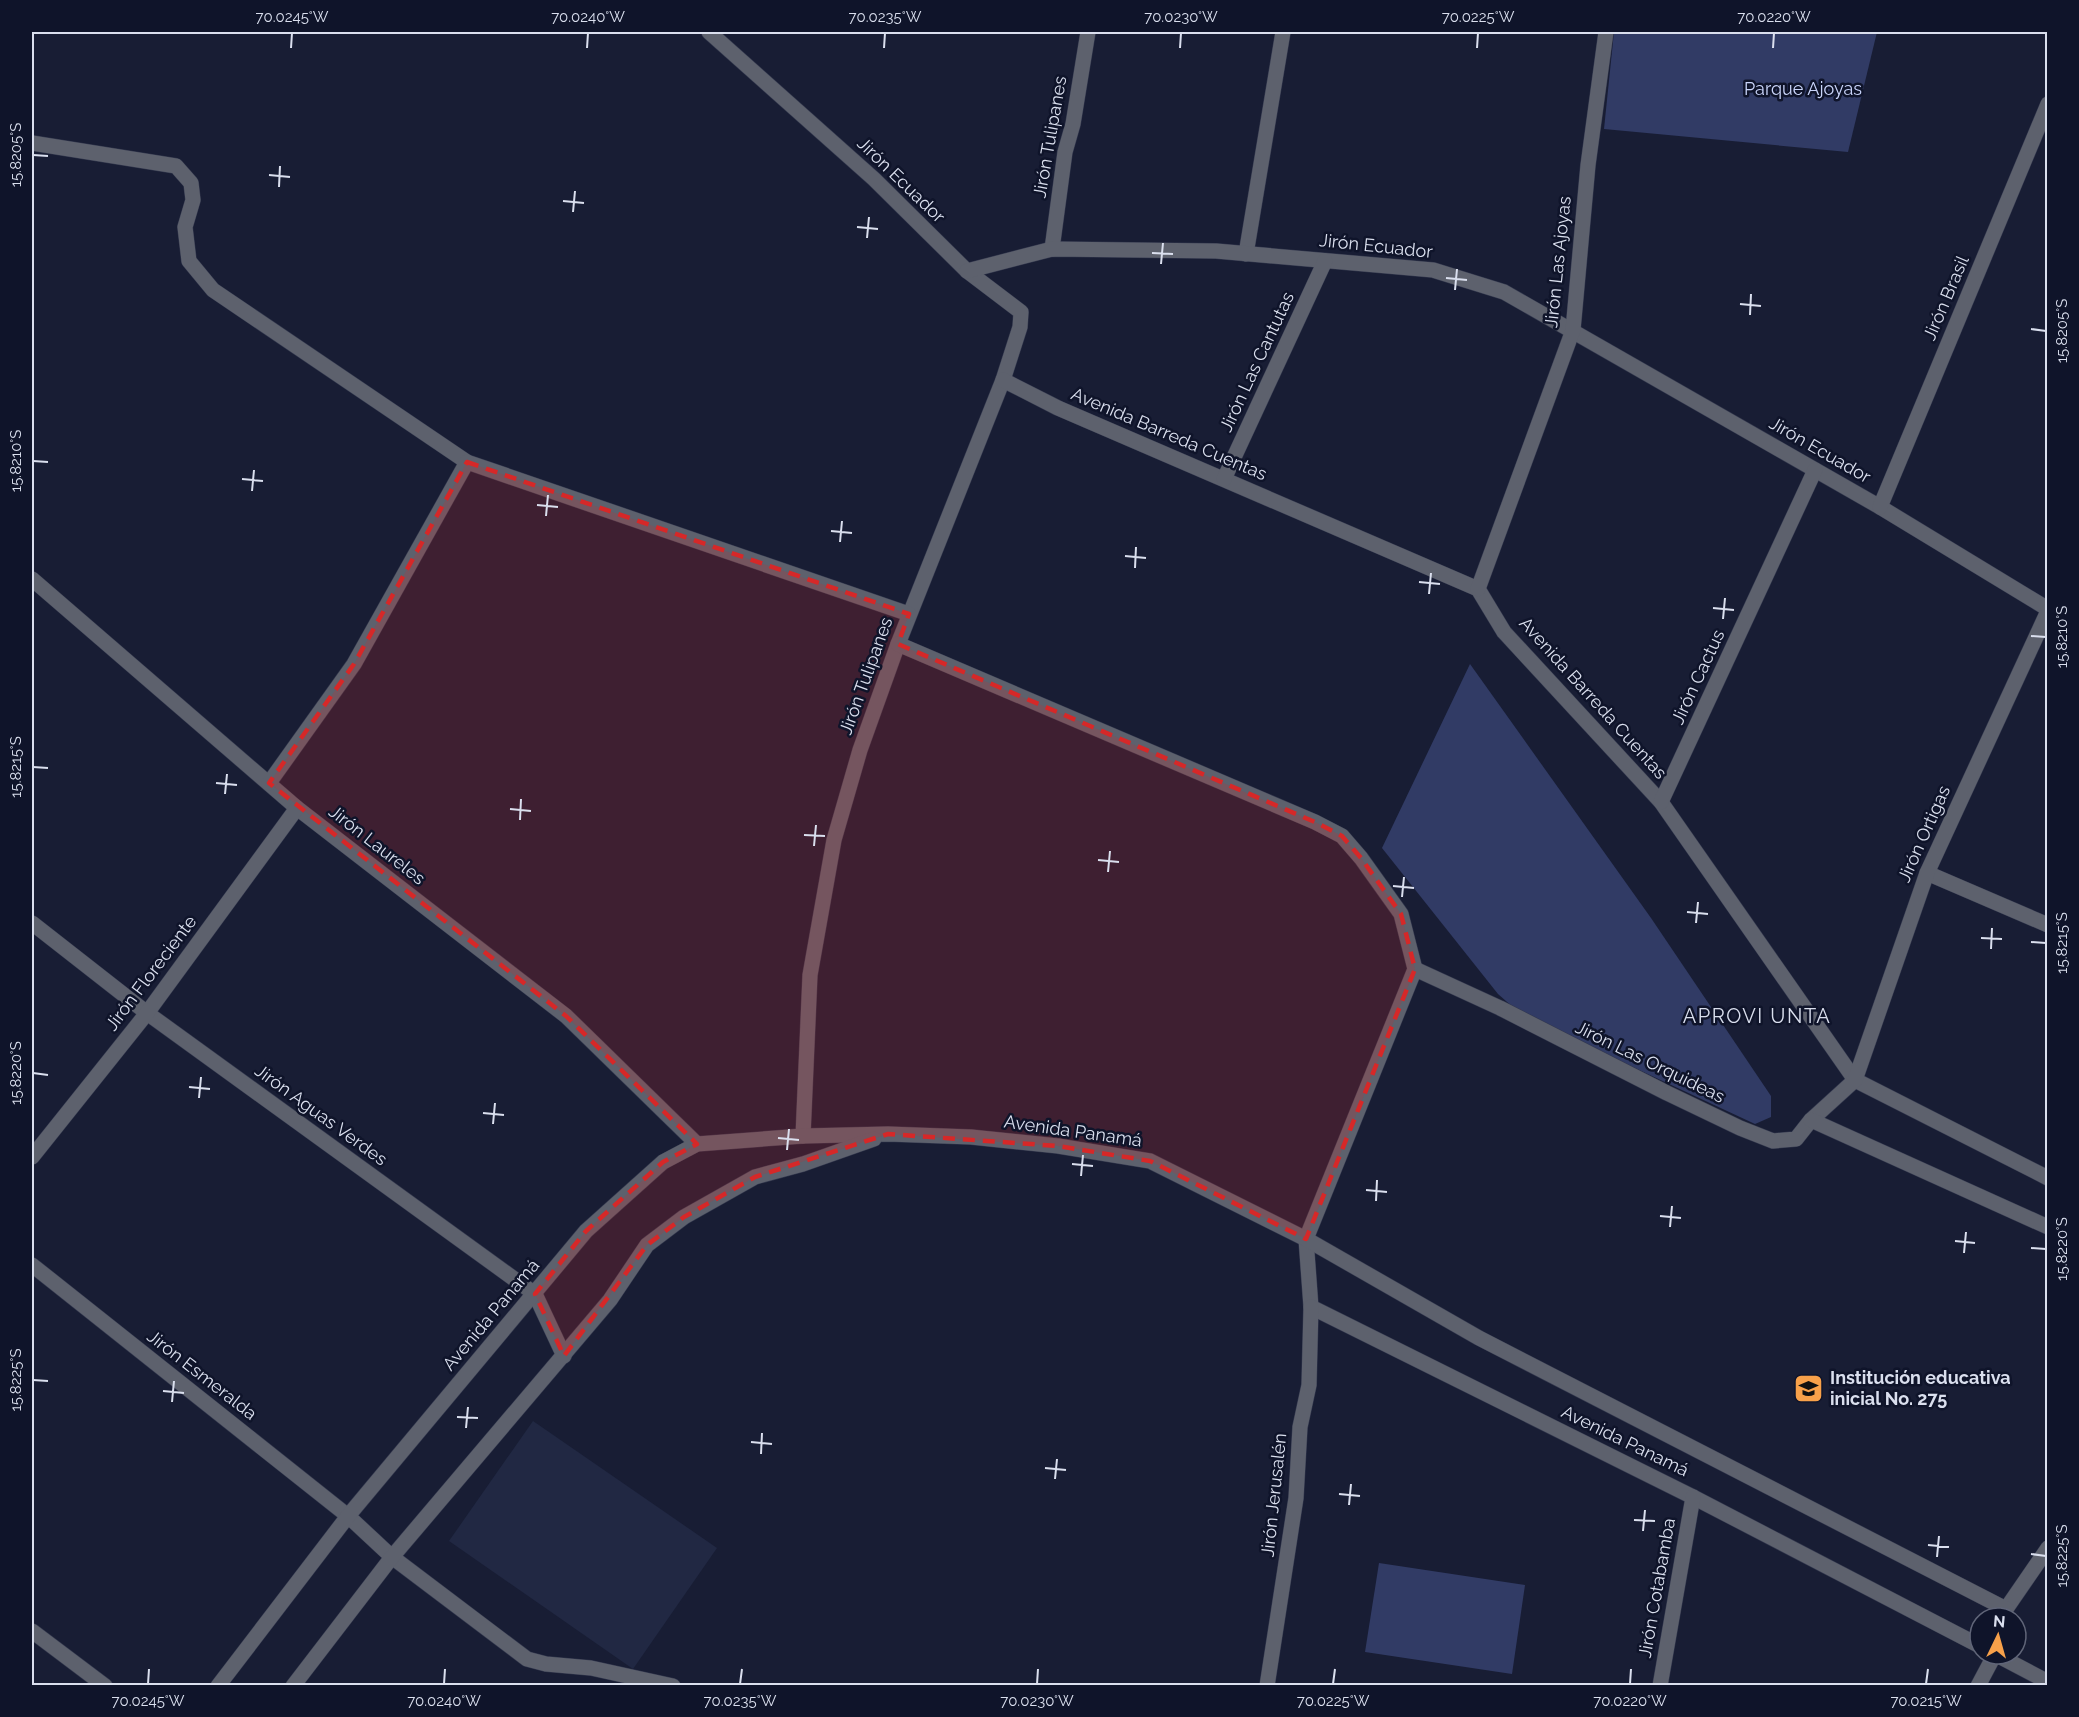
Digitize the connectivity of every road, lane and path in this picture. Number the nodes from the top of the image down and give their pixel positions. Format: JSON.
{"nodes":[{"id":1,"x":709,"y":32,"type":"edge"},
{"id":2,"x":1088,"y":32,"type":"edge"},
{"id":3,"x":1283,"y":32,"type":"edge"},
{"id":4,"x":1606,"y":32,"type":"edge"},
{"id":5,"x":2048,"y":104,"type":"edge"},
{"id":6,"x":32,"y":143,"type":"edge"},
{"id":7,"x":1052,"y":249,"type":"junction"},
{"id":8,"x":1246,"y":254,"type":"junction"},
{"id":9,"x":1325,"y":261,"type":"junction"},
{"id":10,"x":967,"y":271,"type":"junction"},
{"id":11,"x":1573,"y":330,"type":"junction"},
{"id":12,"x":1003,"y":380,"type":"junction"},
{"id":13,"x":467,"y":462,"type":"junction"},
{"id":14,"x":1815,"y":470,"type":"junction"},
{"id":15,"x":1224,"y":479,"type":"junction"},
{"id":16,"x":1880,"y":507,"type":"junction"},
{"id":17,"x":32,"y":579,"type":"edge"},
{"id":18,"x":1478,"y":589,"type":"junction"},
{"id":19,"x":2048,"y":610,"type":"edge"},
{"id":20,"x":909,"y":614,"type":"junction"},
{"id":21,"x":898,"y":644,"type":"junction"},
{"id":22,"x":269,"y":783,"type":"junction"},
{"id":23,"x":1661,"y":802,"type":"junction"},
{"id":24,"x":297,"y":808,"type":"junction"},
{"id":25,"x":1927,"y":873,"type":"junction"},
{"id":26,"x":32,"y":923,"type":"edge"},
{"id":27,"x":2048,"y":925,"type":"edge"},
{"id":28,"x":1415,"y":969,"type":"junction"},
{"id":29,"x":147,"y":1013,"type":"junction"},
{"id":30,"x":1855,"y":1080,"type":"junction"},
{"id":31,"x":1811,"y":1120,"type":"junction"},
{"id":32,"x":888,"y":1134,"type":"junction"},
{"id":33,"x":803,"y":1136,"type":"junction"},
{"id":34,"x":697,"y":1144,"type":"junction"},
{"id":35,"x":32,"y":1157,"type":"edge"},
{"id":36,"x":2048,"y":1178,"type":"edge"},
{"id":37,"x":2048,"y":1227,"type":"edge"},
{"id":38,"x":1306,"y":1239,"type":"junction"},
{"id":39,"x":32,"y":1265,"type":"edge"},
{"id":40,"x":535,"y":1294,"type":"junction"},
{"id":41,"x":1311,"y":1307,"type":"junction"},
{"id":42,"x":564,"y":1356,"type":"junction"},
{"id":43,"x":1692,"y":1497,"type":"junction"},
{"id":44,"x":348,"y":1516,"type":"junction"},
{"id":45,"x":2048,"y":1548,"type":"edge"},
{"id":46,"x":392,"y":1557,"type":"junction"},
{"id":47,"x":1992,"y":1606,"type":"edge"},
{"id":48,"x":2010,"y":1606,"type":"edge"},
{"id":49,"x":32,"y":1631,"type":"edge"},
{"id":50,"x":1968,"y":1640,"type":"edge"},
{"id":51,"x":1989,"y":1666,"type":"edge"},
{"id":52,"x":2018,"y":1666,"type":"edge"},
{"id":53,"x":2048,"y":1682,"type":"edge"},
{"id":54,"x":105,"y":1686,"type":"edge"},
{"id":55,"x":218,"y":1686,"type":"edge"},
{"id":56,"x":293,"y":1686,"type":"edge"},
{"id":57,"x":673,"y":1686,"type":"edge"},
{"id":58,"x":1267,"y":1686,"type":"edge"},
{"id":59,"x":1660,"y":1686,"type":"edge"},
{"id":60,"x":1978,"y":1686,"type":"edge"}],
"edges":[{"from":1,"to":10,"type":"street","name":"Jirón Ecuador"},
{"from":2,"to":7,"type":"street","name":"Jirón Tulipanes"},
{"from":3,"to":8,"type":"street"},
{"from":4,"to":11,"type":"street","name":"Jirón Las Ajoyas"},
{"from":5,"to":16,"type":"street","name":"Jirón Brasil"},
{"from":6,"to":13,"type":"street"},
{"from":7,"to":8,"type":"street","name":"Jirón Ecuador"},
{"from":7,"to":10,"type":"street","name":"Jirón Ecuador"},
{"from":8,"to":9,"type":"street","name":"Jirón Ecuador"},
{"from":9,"to":11,"type":"street","name":"Jirón Ecuador"},
{"from":9,"to":15,"type":"street","name":"Jirón Las Cantutas"},
{"from":10,"to":12,"type":"street","name":"Jirón Tulipanes"},
{"from":11,"to":14,"type":"street","name":"Jirón Ecuador"},
{"from":11,"to":18,"type":"street","name":"Jirón Las Ajoyas"},
{"from":12,"to":15,"type":"street","name":"Avenida Barreda Cuentas"},
{"from":12,"to":20,"type":"street","name":"Jirón Tulipanes"},
{"from":13,"to":20,"type":"street"},
{"from":13,"to":22,"type":"street"},
{"from":14,"to":16,"type":"street","name":"Jirón Ecuador"},
{"from":14,"to":23,"type":"street","name":"Jirón Cactus"},
{"from":15,"to":18,"type":"street","name":"Avenida Barreda Cuentas"},
{"from":16,"to":19,"type":"street","name":"Jirón Ecuador"},
{"from":17,"to":22,"type":"street","name":"Jirón Laureles"},
{"from":18,"to":23,"type":"street","name":"Avenida Barreda Cuentas"},
{"from":19,"to":25,"type":"street","name":"Jirón Ortigas"},
{"from":20,"to":21,"type":"street","name":"Jirón Tulipanes"},
{"from":21,"to":28,"type":"street"},
{"from":21,"to":33,"type":"street","name":"Jirón Tulipanes"},
{"from":22,"to":24,"type":"street","name":"Jirón Laureles"},
{"from":23,"to":30,"type":"street","name":"Avenida Barreda Cuentas"},
{"from":24,"to":29,"type":"street","name":"Jirón Floreciente"},
{"from":24,"to":34,"type":"street","name":"Jirón Laureles"},
{"from":25,"to":27,"type":"street"},
{"from":25,"to":30,"type":"street","name":"Jirón Ortigas"},
{"from":26,"to":29,"type":"street","name":"Jirón Aguas Verdes"},
{"from":28,"to":31,"type":"street","name":"Jirón Las Orquideas"},
{"from":28,"to":38,"type":"street"},
{"from":29,"to":35,"type":"street","name":"Jirón Floreciente"},
{"from":29,"to":40,"type":"street","name":"Jirón Aguas Verdes"},
{"from":30,"to":31,"type":"street","name":"Jirón Las Orquideas"},
{"from":30,"to":36,"type":"street","name":"Avenida Barreda Cuentas"},
{"from":31,"to":37,"type":"street"},
{"from":32,"to":33,"type":"street","name":"Avenida Panamá"},
{"from":32,"to":38,"type":"street","name":"Avenida Panamá"},
{"from":32,"to":42,"type":"street","name":"Avenida Panamá"},
{"from":33,"to":34,"type":"street","name":"Avenida Panamá"},
{"from":34,"to":40,"type":"street","name":"Avenida Panamá"},
{"from":38,"to":41,"type":"street"},
{"from":38,"to":47,"type":"street","name":"Avenida Panamá"},
{"from":39,"to":44,"type":"street","name":"Jirón Esmeralda"},
{"from":40,"to":42,"type":"street","name":"Jirón Aguas Verdes"},
{"from":40,"to":44,"type":"street","name":"Avenida Panamá"},
{"from":41,"to":43,"type":"street","name":"Avenida Panamá"},
{"from":41,"to":58,"type":"street","name":"Jirón Jerusalén"},
{"from":42,"to":46,"type":"street","name":"Avenida Panamá"},
{"from":43,"to":50,"type":"street","name":"Avenida Panamá"},
{"from":43,"to":59,"type":"street","name":"Jirón Cotabamba"},
{"from":44,"to":46,"type":"street","name":"Jirón Esmeralda"},
{"from":44,"to":55,"type":"street","name":"Avenida Panamá"},
{"from":45,"to":48,"type":"street"},
{"from":46,"to":56,"type":"street","name":"Avenida Panamá"},
{"from":46,"to":57,"type":"street","name":"Jirón Esmeralda"},
{"from":49,"to":54,"type":"street"},
{"from":51,"to":60,"type":"street"},
{"from":52,"to":53,"type":"street"}]}
